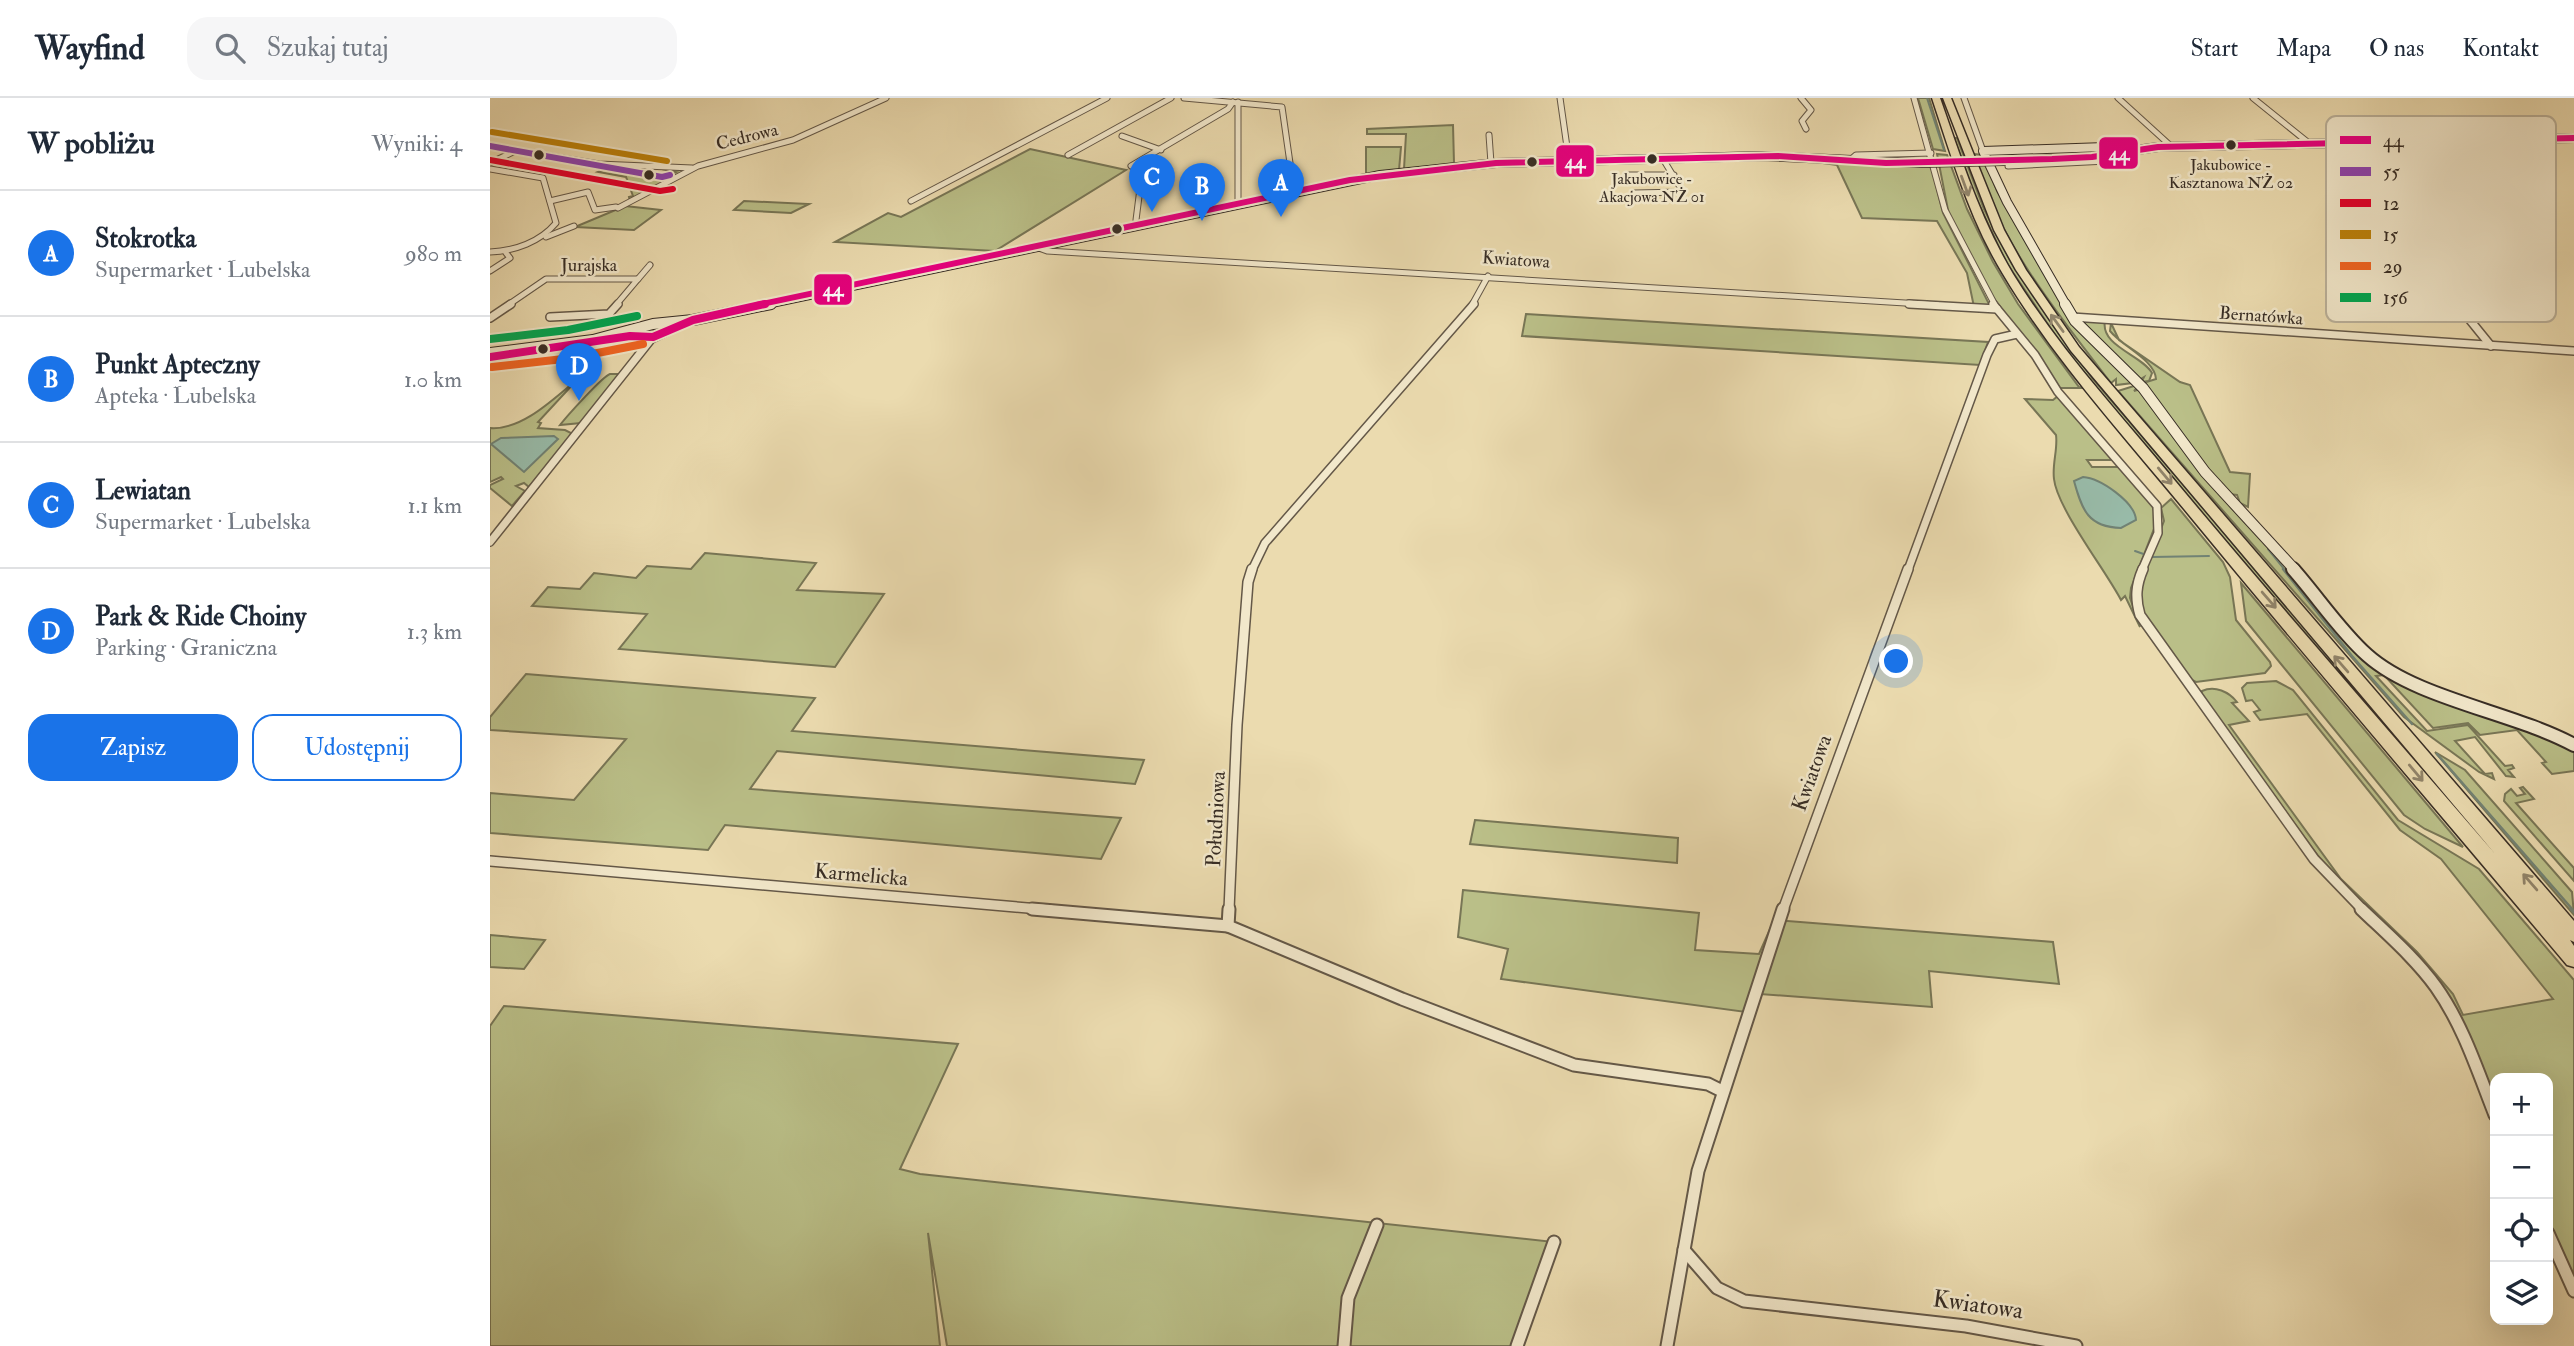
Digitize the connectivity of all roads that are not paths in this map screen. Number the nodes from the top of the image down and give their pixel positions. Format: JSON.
{"nodes":[{"id":1,"x":886,"y":98,"type":"edge"},
{"id":2,"x":1107,"y":98,"type":"edge"},
{"id":3,"x":1171,"y":98,"type":"edge"},
{"id":4,"x":1184,"y":98,"type":"edge"},
{"id":5,"x":1560,"y":98,"type":"edge"},
{"id":6,"x":1801,"y":98,"type":"edge"},
{"id":7,"x":1914,"y":98,"type":"edge"},
{"id":8,"x":1936,"y":98,"type":"edge"},
{"id":9,"x":1947,"y":98,"type":"edge"},
{"id":10,"x":1964,"y":98,"type":"edge"},
{"id":11,"x":2118,"y":98,"type":"edge"},
{"id":12,"x":2253,"y":98,"type":"edge"},
{"id":13,"x":1235,"y":102,"type":"junction"},
{"id":14,"x":1805,"y":129,"type":"dead end"},
{"id":15,"x":1489,"y":135,"type":"dead end"},
{"id":16,"x":1122,"y":136,"type":"dead end"},
{"id":17,"x":2556,"y":138,"type":"edge"},
{"id":18,"x":2574,"y":138,"type":"edge"},
{"id":19,"x":2310,"y":144,"type":"junction"},
{"id":20,"x":2326,"y":144,"type":"edge"},
{"id":21,"x":490,"y":146,"type":"edge"},
{"id":22,"x":2172,"y":147,"type":"junction"},
{"id":23,"x":517,"y":150,"type":"junction"},
{"id":24,"x":1161,"y":150,"type":"junction"},
{"id":25,"x":1983,"y":151,"type":"junction"},
{"id":26,"x":1931,"y":153,"type":"junction"},
{"id":27,"x":2119,"y":153,"type":"junction"},
{"id":28,"x":1068,"y":155,"type":"dead end"},
{"id":29,"x":1663,"y":159,"type":"junction"},
{"id":30,"x":1569,"y":161,"type":"junction"},
{"id":31,"x":1849,"y":161,"type":"junction"},
{"id":32,"x":490,"y":163,"type":"edge"},
{"id":33,"x":1492,"y":163,"type":"junction"},
{"id":34,"x":1131,"y":166,"type":"dead end"},
{"id":35,"x":692,"y":168,"type":"junction"},
{"id":36,"x":490,"y":169,"type":"edge"},
{"id":37,"x":1142,"y":173,"type":"dead end"},
{"id":38,"x":1629,"y":175,"type":"dead end"},
{"id":39,"x":1674,"y":175,"type":"junction"},
{"id":40,"x":1294,"y":191,"type":"junction"},
{"id":41,"x":1634,"y":193,"type":"dead end"},
{"id":42,"x":550,"y":201,"type":"junction"},
{"id":43,"x":911,"y":201,"type":"dead end"},
{"id":44,"x":1238,"y":203,"type":"junction"},
{"id":45,"x":1136,"y":220,"type":"dead end"},
{"id":46,"x":574,"y":226,"type":"dead end"},
{"id":47,"x":534,"y":240,"type":"junction"},
{"id":48,"x":1033,"y":246,"type":"junction"},
{"id":49,"x":490,"y":252,"type":"edge"},
{"id":50,"x":506,"y":253,"type":"junction"},
{"id":51,"x":650,"y":265,"type":"dead end"},
{"id":52,"x":926,"y":269,"type":"joint"},
{"id":53,"x":490,"y":271,"type":"edge"},
{"id":54,"x":1488,"y":276,"type":"junction"},
{"id":55,"x":638,"y":279,"type":"junction"},
{"id":56,"x":1997,"y":309,"type":"junction"},
{"id":57,"x":666,"y":313,"type":"dead end"},
{"id":58,"x":550,"y":317,"type":"dead end"},
{"id":59,"x":2072,"y":317,"type":"junction"},
{"id":60,"x":490,"y":318,"type":"edge"},
{"id":61,"x":2472,"y":322,"type":"edge"},
{"id":62,"x":663,"y":326,"type":"junction"},
{"id":63,"x":2017,"y":334,"type":"junction"},
{"id":64,"x":643,"y":335,"type":"junction"},
{"id":65,"x":2491,"y":345,"type":"junction"},
{"id":66,"x":2574,"y":351,"type":"edge"},
{"id":67,"x":490,"y":355,"type":"edge"},
{"id":68,"x":2139,"y":384,"type":"joint"},
{"id":69,"x":2106,"y":398,"type":"junction"},
{"id":70,"x":490,"y":541,"type":"edge"},
{"id":71,"x":2574,"y":745,"type":"edge"},
{"id":72,"x":490,"y":862,"type":"edge"},
{"id":73,"x":1228,"y":926,"type":"junction"},
{"id":74,"x":2574,"y":934,"type":"edge"},
{"id":75,"x":2574,"y":958,"type":"edge"},
{"id":76,"x":1722,"y":1091,"type":"junction"},
{"id":77,"x":2490,"y":1104,"type":"edge"},
{"id":78,"x":1377,"y":1226,"type":"dead end"},
{"id":79,"x":1554,"y":1242,"type":"dead end"},
{"id":80,"x":2553,"y":1244,"type":"edge"},
{"id":81,"x":1684,"y":1250,"type":"junction"},
{"id":82,"x":2574,"y":1291,"type":"edge"},
{"id":83,"x":1344,"y":1346,"type":"edge"},
{"id":84,"x":1517,"y":1346,"type":"edge"},
{"id":85,"x":1667,"y":1346,"type":"edge"},
{"id":86,"x":2076,"y":1346,"type":"edge"}],
"edges":[{"from":1,"to":35,"type":"street","name":"Cedrowa"},
{"from":2,"to":43,"type":"street"},
{"from":3,"to":28,"type":"street"},
{"from":4,"to":13,"type":"street"},
{"from":5,"to":30,"type":"street"},
{"from":6,"to":14,"type":"street"},
{"from":7,"to":26,"type":"street"},
{"from":8,"to":69,"type":"highway","one_way":true},
{"from":69,"to":9,"type":"highway","one_way":true},
{"from":10,"to":25,"type":"street"},
{"from":11,"to":22,"type":"street"},
{"from":12,"to":19,"type":"street"},
{"from":13,"to":24,"type":"street"},
{"from":13,"to":40,"type":"street"},
{"from":13,"to":44,"type":"street"},
{"from":15,"to":33,"type":"street"},
{"from":16,"to":24,"type":"street"},
{"from":17,"to":18,"type":"street"},
{"from":19,"to":20,"type":"street"},
{"from":19,"to":22,"type":"street"},
{"from":21,"to":23,"type":"street"},
{"from":22,"to":27,"type":"street"},
{"from":23,"to":32,"type":"street"},
{"from":23,"to":35,"type":"street"},
{"from":24,"to":34,"type":"street"},
{"from":25,"to":27,"type":"street"},
{"from":25,"to":59,"type":"street"},
{"from":26,"to":31,"type":"street"},
{"from":26,"to":56,"type":"street"},
{"from":27,"to":31,"type":"street","bridge":true},
{"from":29,"to":30,"type":"street"},
{"from":29,"to":31,"type":"street"},
{"from":29,"to":39,"type":"street"},
{"from":30,"to":33,"type":"street"},
{"from":33,"to":40,"type":"street"},
{"from":35,"to":42,"type":"street","name":"Cedrowa"},
{"from":36,"to":42,"type":"street"},
{"from":37,"to":45,"type":"street"},
{"from":38,"to":39,"type":"street"},
{"from":39,"to":41,"type":"street"},
{"from":40,"to":44,"type":"street"},
{"from":42,"to":47,"type":"street"},
{"from":44,"to":48,"type":"street"},
{"from":46,"to":47,"type":"street"},
{"from":47,"to":50,"type":"street"},
{"from":48,"to":52,"type":"street"},
{"from":48,"to":54,"type":"street","name":"Kwiatowa"},
{"from":49,"to":50,"type":"street"},
{"from":50,"to":53,"type":"street"},
{"from":51,"to":55,"type":"street"},
{"from":52,"to":62,"type":"street"},
{"from":54,"to":56,"type":"street","name":"Kwiatowa"},
{"from":54,"to":73,"type":"street","name":"Południowa"},
{"from":55,"to":58,"type":"street","name":"Jurajska"},
{"from":55,"to":60,"type":"street","name":"Jurajska"},
{"from":56,"to":63,"type":"street"},
{"from":57,"to":62,"type":"street"},
{"from":59,"to":65,"type":"street","name":"Bernatówka"},
{"from":59,"to":68,"type":"street"},
{"from":61,"to":65,"type":"street"},
{"from":62,"to":64,"type":"street"},
{"from":62,"to":64,"type":"street"},
{"from":63,"to":76,"type":"street","name":"Kwiatowa"},
{"from":63,"to":77,"type":"street"},
{"from":64,"to":67,"type":"street"},
{"from":64,"to":70,"type":"street"},
{"from":65,"to":66,"type":"street","name":"Bernatówka"},
{"from":68,"to":71,"type":"street"},
{"from":74,"to":69,"type":"highway","one_way":true},
{"from":69,"to":75,"type":"highway","one_way":true},
{"from":72,"to":73,"type":"street","name":"Karmelicka"},
{"from":73,"to":76,"type":"street"},
{"from":76,"to":81,"type":"street","name":"Kwiatowa"},
{"from":78,"to":83,"type":"street"},
{"from":79,"to":84,"type":"street"},
{"from":80,"to":82,"type":"street"},
{"from":81,"to":85,"type":"street","name":"Kwiatowa"},
{"from":81,"to":86,"type":"street","name":"Kwiatowa"}]}
